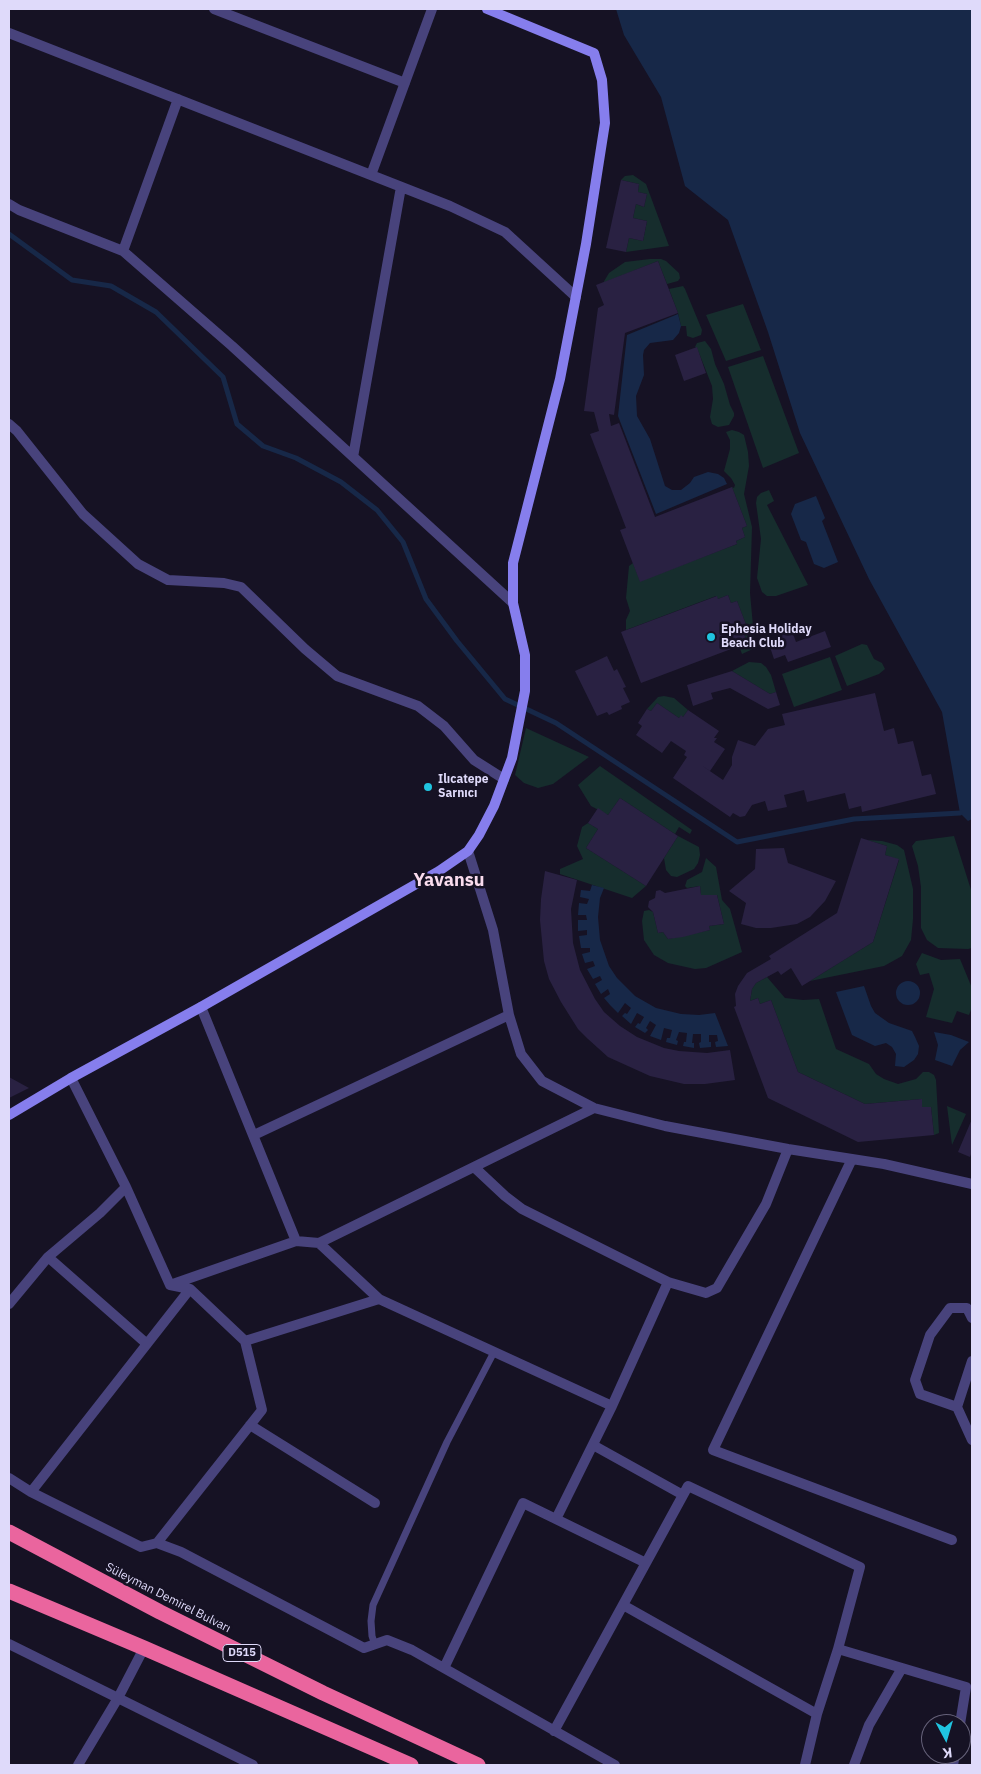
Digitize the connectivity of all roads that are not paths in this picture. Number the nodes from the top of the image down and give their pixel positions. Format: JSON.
{"nodes":[{"id":1,"x":214,"y":9,"type":"edge"},
{"id":2,"x":432,"y":9,"type":"edge"},
{"id":3,"x":487,"y":9,"type":"edge"},
{"id":4,"x":9,"y":33,"type":"edge"},
{"id":5,"x":405,"y":83,"type":"junction"},
{"id":6,"x":178,"y":99,"type":"junction"},
{"id":7,"x":371,"y":175,"type":"junction"},
{"id":8,"x":401,"y":187,"type":"junction"},
{"id":9,"x":9,"y":204,"type":"edge"},
{"id":10,"x":123,"y":250,"type":"junction"},
{"id":11,"x":576,"y":297,"type":"junction"},
{"id":12,"x":9,"y":424,"type":"edge"},
{"id":13,"x":353,"y":457,"type":"junction"},
{"id":14,"x":513,"y":603,"type":"junction"},
{"id":15,"x":504,"y":779,"type":"junction"},
{"id":16,"x":468,"y":851,"type":"junction"},
{"id":17,"x":201,"y":1007,"type":"junction"},
{"id":18,"x":509,"y":1014,"type":"junction"},
{"id":19,"x":71,"y":1078,"type":"junction"},
{"id":20,"x":594,"y":1108,"type":"junction"},
{"id":21,"x":9,"y":1115,"type":"edge"},
{"id":22,"x":254,"y":1135,"type":"junction"},
{"id":23,"x":788,"y":1149,"type":"junction"},
{"id":24,"x":852,"y":1159,"type":"junction"},
{"id":25,"x":474,"y":1167,"type":"junction"},
{"id":26,"x":972,"y":1184,"type":"edge"},
{"id":27,"x":126,"y":1187,"type":"junction"},
{"id":28,"x":296,"y":1241,"type":"junction"},
{"id":29,"x":319,"y":1242,"type":"junction"},
{"id":30,"x":48,"y":1257,"type":"junction"},
{"id":31,"x":668,"y":1282,"type":"junction"},
{"id":32,"x":170,"y":1285,"type":"junction"},
{"id":33,"x":190,"y":1289,"type":"junction"},
{"id":34,"x":379,"y":1299,"type":"junction"},
{"id":35,"x":9,"y":1304,"type":"edge"},
{"id":36,"x":972,"y":1318,"type":"edge"},
{"id":37,"x":245,"y":1341,"type":"junction"},
{"id":38,"x":147,"y":1344,"type":"junction"},
{"id":39,"x":494,"y":1352,"type":"junction"},
{"id":40,"x":972,"y":1361,"type":"edge"},
{"id":41,"x":612,"y":1406,"type":"junction"},
{"id":42,"x":958,"y":1407,"type":"junction"},
{"id":43,"x":250,"y":1425,"type":"junction"},
{"id":44,"x":972,"y":1440,"type":"edge"},
{"id":45,"x":592,"y":1446,"type":"junction"},
{"id":46,"x":9,"y":1478,"type":"edge"},
{"id":47,"x":31,"y":1492,"type":"junction"},
{"id":48,"x":683,"y":1495,"type":"junction"},
{"id":49,"x":375,"y":1503,"type":"dead end"},
{"id":50,"x":556,"y":1519,"type":"junction"},
{"id":51,"x":9,"y":1532,"type":"edge"},
{"id":52,"x":952,"y":1540,"type":"dead end"},
{"id":53,"x":157,"y":1543,"type":"junction"},
{"id":54,"x":646,"y":1563,"type":"junction"},
{"id":55,"x":9,"y":1591,"type":"edge"},
{"id":56,"x":623,"y":1605,"type":"junction"},
{"id":57,"x":9,"y":1644,"type":"edge"},
{"id":58,"x":375,"y":1644,"type":"junction"},
{"id":59,"x":144,"y":1648,"type":"junction"},
{"id":60,"x":838,"y":1649,"type":"junction"},
{"id":61,"x":444,"y":1668,"type":"junction"},
{"id":62,"x":902,"y":1668,"type":"junction"},
{"id":63,"x":118,"y":1698,"type":"junction"},
{"id":64,"x":817,"y":1714,"type":"junction"},
{"id":65,"x":962,"y":1714,"type":"edge"},
{"id":66,"x":554,"y":1731,"type":"junction"},
{"id":67,"x":78,"y":1765,"type":"edge"},
{"id":68,"x":253,"y":1765,"type":"edge"},
{"id":69,"x":410,"y":1765,"type":"edge"},
{"id":70,"x":478,"y":1765,"type":"edge"},
{"id":71,"x":615,"y":1765,"type":"edge"},
{"id":72,"x":805,"y":1765,"type":"edge"},
{"id":73,"x":854,"y":1765,"type":"edge"}],
"edges":[{"from":1,"to":5,"type":"street"},
{"from":2,"to":5,"type":"street"},
{"from":3,"to":11,"type":"street"},
{"from":4,"to":6,"type":"street"},
{"from":5,"to":7,"type":"street"},
{"from":6,"to":7,"type":"street"},
{"from":6,"to":10,"type":"street"},
{"from":7,"to":8,"type":"street"},
{"from":8,"to":11,"type":"street"},
{"from":8,"to":13,"type":"street"},
{"from":9,"to":10,"type":"street"},
{"from":10,"to":13,"type":"street"},
{"from":11,"to":14,"type":"street"},
{"from":12,"to":15,"type":"street"},
{"from":13,"to":14,"type":"street"},
{"from":14,"to":15,"type":"street"},
{"from":15,"to":16,"type":"street"},
{"from":16,"to":17,"type":"street"},
{"from":16,"to":18,"type":"street"},
{"from":17,"to":19,"type":"street"},
{"from":17,"to":22,"type":"street"},
{"from":18,"to":20,"type":"street"},
{"from":18,"to":22,"type":"street"},
{"from":19,"to":21,"type":"street"},
{"from":19,"to":27,"type":"street"},
{"from":20,"to":23,"type":"street"},
{"from":20,"to":25,"type":"street"},
{"from":22,"to":28,"type":"street"},
{"from":23,"to":24,"type":"street"},
{"from":23,"to":31,"type":"street"},
{"from":24,"to":26,"type":"street"},
{"from":24,"to":52,"type":"street"},
{"from":25,"to":29,"type":"street"},
{"from":25,"to":31,"type":"street"},
{"from":27,"to":30,"type":"street"},
{"from":27,"to":32,"type":"street"},
{"from":28,"to":29,"type":"street"},
{"from":28,"to":32,"type":"street"},
{"from":29,"to":34,"type":"street"},
{"from":30,"to":35,"type":"street"},
{"from":30,"to":38,"type":"street"},
{"from":31,"to":41,"type":"street"},
{"from":32,"to":33,"type":"street"},
{"from":33,"to":37,"type":"street"},
{"from":33,"to":38,"type":"street"},
{"from":34,"to":37,"type":"street"},
{"from":34,"to":39,"type":"street"},
{"from":36,"to":42,"type":"street"},
{"from":37,"to":43,"type":"street"},
{"from":38,"to":47,"type":"street"},
{"from":39,"to":41,"type":"street"},
{"from":39,"to":58,"type":"lane"},
{"from":40,"to":42,"type":"street"},
{"from":41,"to":45,"type":"street"},
{"from":42,"to":44,"type":"street"},
{"from":43,"to":49,"type":"street"},
{"from":43,"to":53,"type":"street"},
{"from":45,"to":48,"type":"street"},
{"from":45,"to":50,"type":"street"},
{"from":46,"to":47,"type":"street"},
{"from":47,"to":53,"type":"street"},
{"from":48,"to":54,"type":"street"},
{"from":48,"to":60,"type":"street"},
{"from":50,"to":54,"type":"street"},
{"from":50,"to":61,"type":"street"},
{"from":51,"to":70,"type":"highway","name":"Süleyman Demirel Bulvarı","number":"D515"},
{"from":53,"to":58,"type":"street"},
{"from":54,"to":56,"type":"street"},
{"from":55,"to":59,"type":"highway"},
{"from":56,"to":64,"type":"street"},
{"from":56,"to":66,"type":"street"},
{"from":57,"to":63,"type":"street"},
{"from":58,"to":61,"type":"street"},
{"from":59,"to":63,"type":"street"},
{"from":59,"to":69,"type":"highway"},
{"from":60,"to":62,"type":"street"},
{"from":60,"to":64,"type":"street"},
{"from":61,"to":66,"type":"street"},
{"from":62,"to":65,"type":"street"},
{"from":62,"to":73,"type":"street"},
{"from":63,"to":67,"type":"street"},
{"from":63,"to":68,"type":"street"},
{"from":64,"to":72,"type":"street"},
{"from":66,"to":71,"type":"street"}]}
